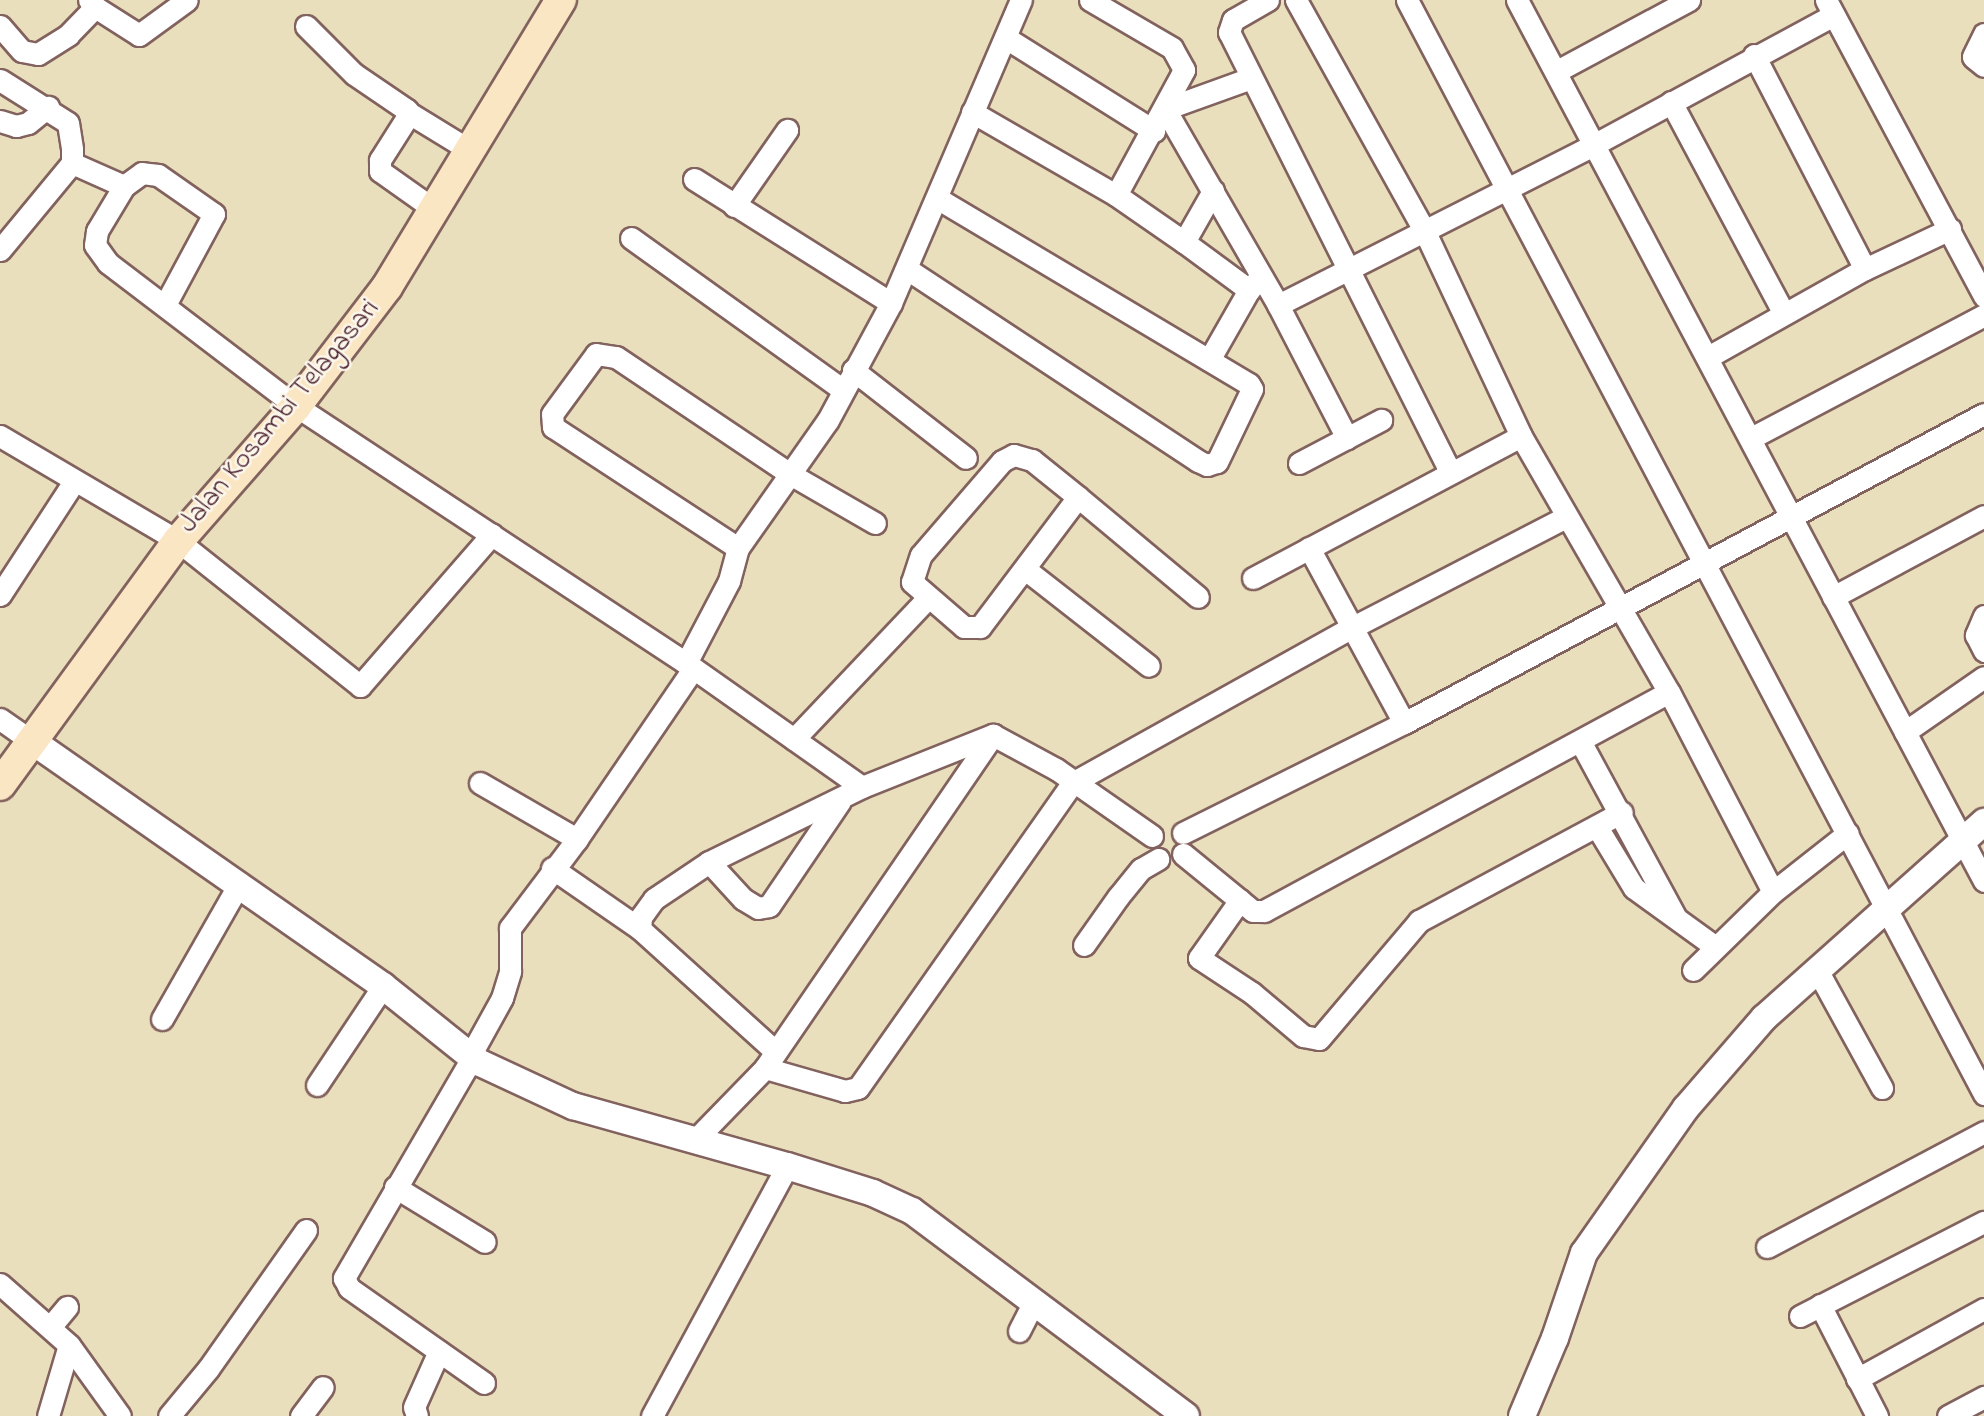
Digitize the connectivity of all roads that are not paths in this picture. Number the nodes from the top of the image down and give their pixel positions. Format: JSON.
{"nodes":[{"id":1,"x":187,"y":0,"type":"edge"},
{"id":2,"x":561,"y":0,"type":"edge"},
{"id":3,"x":1021,"y":0,"type":"edge"},
{"id":4,"x":1090,"y":0,"type":"edge"},
{"id":5,"x":1268,"y":0,"type":"edge"},
{"id":6,"x":1296,"y":0,"type":"edge"},
{"id":7,"x":1407,"y":0,"type":"edge"},
{"id":8,"x":1689,"y":0,"type":"edge"},
{"id":9,"x":1525,"y":3,"type":"edge"},
{"id":10,"x":92,"y":4,"type":"edge"},
{"id":11,"x":1830,"y":7,"type":"edge"},
{"id":12,"x":0,"y":26,"type":"edge"},
{"id":13,"x":306,"y":26,"type":"dead end"},
{"id":14,"x":1006,"y":38,"type":"junction"},
{"id":15,"x":22,"y":51,"type":"junction"},
{"id":16,"x":1754,"y":55,"type":"junction"},
{"id":17,"x":1557,"y":71,"type":"junction"},
{"id":18,"x":0,"y":73,"type":"edge"},
{"id":19,"x":1251,"y":78,"type":"junction"},
{"id":20,"x":0,"y":80,"type":"edge"},
{"id":21,"x":1671,"y":102,"type":"junction"},
{"id":22,"x":48,"y":107,"type":"junction"},
{"id":23,"x":1166,"y":109,"type":"junction"},
{"id":24,"x":972,"y":112,"type":"junction"},
{"id":25,"x":409,"y":113,"type":"junction"},
{"id":26,"x":0,"y":121,"type":"edge"},
{"id":27,"x":787,"y":130,"type":"dead end"},
{"id":28,"x":1154,"y":131,"type":"junction"},
{"id":29,"x":1597,"y":143,"type":"junction"},
{"id":30,"x":471,"y":150,"type":"junction"},
{"id":31,"x":72,"y":163,"type":"junction"},
{"id":32,"x":694,"y":179,"type":"dead end"},
{"id":33,"x":124,"y":186,"type":"junction"},
{"id":34,"x":1508,"y":189,"type":"junction"},
{"id":35,"x":1213,"y":191,"type":"junction"},
{"id":36,"x":1116,"y":195,"type":"junction"},
{"id":37,"x":939,"y":199,"type":"junction"},
{"id":38,"x":734,"y":206,"type":"junction"},
{"id":39,"x":435,"y":210,"type":"junction"},
{"id":40,"x":1950,"y":229,"type":"junction"},
{"id":41,"x":1425,"y":232,"type":"junction"},
{"id":42,"x":631,"y":238,"type":"dead end"},
{"id":43,"x":1184,"y":242,"type":"junction"},
{"id":44,"x":0,"y":250,"type":"edge"},
{"id":45,"x":907,"y":269,"type":"junction"},
{"id":46,"x":1865,"y":269,"type":"junction"},
{"id":47,"x":1350,"y":271,"type":"junction"},
{"id":48,"x":1255,"y":283,"type":"junction"},
{"id":49,"x":1984,"y":296,"type":"edge"},
{"id":50,"x":166,"y":303,"type":"junction"},
{"id":51,"x":891,"y":303,"type":"junction"},
{"id":52,"x":1278,"y":305,"type":"junction"},
{"id":53,"x":1783,"y":312,"type":"junction"},
{"id":54,"x":1984,"y":315,"type":"edge"},
{"id":55,"x":1708,"y":357,"type":"junction"},
{"id":56,"x":1209,"y":359,"type":"junction"},
{"id":57,"x":853,"y":370,"type":"junction"},
{"id":58,"x":843,"y":390,"type":"junction"},
{"id":59,"x":296,"y":406,"type":"junction"},
{"id":60,"x":1984,"y":414,"type":"edge"},
{"id":61,"x":1381,"y":420,"type":"dead end"},
{"id":62,"x":0,"y":436,"type":"edge"},
{"id":63,"x":1521,"y":436,"type":"junction"},
{"id":64,"x":1347,"y":438,"type":"junction"},
{"id":65,"x":1751,"y":438,"type":"junction"},
{"id":66,"x":966,"y":458,"type":"dead end"},
{"id":67,"x":1299,"y":463,"type":"dead end"},
{"id":68,"x":1450,"y":472,"type":"junction"},
{"id":69,"x":790,"y":474,"type":"junction"},
{"id":70,"x":73,"y":483,"type":"junction"},
{"id":71,"x":1078,"y":497,"type":"junction"},
{"id":72,"x":1790,"y":515,"type":"junction"},
{"id":73,"x":1984,"y":516,"type":"edge"},
{"id":74,"x":1566,"y":517,"type":"junction"},
{"id":75,"x":875,"y":523,"type":"dead end"},
{"id":76,"x":492,"y":534,"type":"junction"},
{"id":77,"x":178,"y":541,"type":"junction"},
{"id":78,"x":738,"y":548,"type":"junction"},
{"id":79,"x":1309,"y":548,"type":"junction"},
{"id":80,"x":1704,"y":563,"type":"junction"},
{"id":81,"x":1025,"y":569,"type":"junction"},
{"id":82,"x":1253,"y":578,"type":"dead end"},
{"id":83,"x":0,"y":595,"type":"edge"},
{"id":84,"x":1198,"y":597,"type":"dead end"},
{"id":85,"x":1833,"y":597,"type":"junction"},
{"id":86,"x":927,"y":599,"type":"junction"},
{"id":87,"x":1619,"y":609,"type":"junction"},
{"id":88,"x":1984,"y":616,"type":"edge"},
{"id":89,"x":1351,"y":628,"type":"junction"},
{"id":90,"x":1984,"y":651,"type":"edge"},
{"id":91,"x":690,"y":666,"type":"junction"},
{"id":92,"x":1149,"y":666,"type":"dead end"},
{"id":93,"x":1984,"y":677,"type":"edge"},
{"id":94,"x":1669,"y":692,"type":"junction"},
{"id":95,"x":0,"y":719,"type":"edge"},
{"id":96,"x":1404,"y":723,"type":"junction"},
{"id":97,"x":1905,"y":732,"type":"junction"},
{"id":98,"x":993,"y":735,"type":"junction"},
{"id":99,"x":794,"y":740,"type":"junction"},
{"id":100,"x":32,"y":741,"type":"junction"},
{"id":101,"x":1580,"y":741,"type":"junction"},
{"id":102,"x":480,"y":783,"type":"dead end"},
{"id":103,"x":1072,"y":783,"type":"junction"},
{"id":104,"x":0,"y":785,"type":"edge"},
{"id":105,"x":862,"y":787,"type":"junction"},
{"id":106,"x":841,"y":799,"type":"junction"},
{"id":107,"x":1622,"y":812,"type":"junction"},
{"id":108,"x":1984,"y":822,"type":"edge"},
{"id":109,"x":1597,"y":827,"type":"junction"},
{"id":110,"x":1848,"y":833,"type":"junction"},
{"id":111,"x":1152,"y":836,"type":"junction"},
{"id":112,"x":578,"y":839,"type":"junction"},
{"id":113,"x":1183,"y":843,"type":"junction"},
{"id":114,"x":1973,"y":852,"type":"edge"},
{"id":115,"x":1158,"y":859,"type":"junction"},
{"id":116,"x":709,"y":862,"type":"junction"},
{"id":117,"x":552,"y":868,"type":"junction"},
{"id":118,"x":1984,"y":881,"type":"edge"},
{"id":119,"x":239,"y":884,"type":"junction"},
{"id":120,"x":1773,"y":892,"type":"junction"},
{"id":121,"x":1240,"y":900,"type":"junction"},
{"id":122,"x":1886,"y":909,"type":"junction"},
{"id":123,"x":1676,"y":918,"type":"junction"},
{"id":124,"x":640,"y":929,"type":"junction"},
{"id":125,"x":1084,"y":945,"type":"dead end"},
{"id":126,"x":1714,"y":946,"type":"junction"},
{"id":127,"x":1816,"y":968,"type":"junction"},
{"id":128,"x":1693,"y":970,"type":"dead end"},
{"id":129,"x":383,"y":986,"type":"junction"},
{"id":130,"x":162,"y":1019,"type":"dead end"},
{"id":131,"x":471,"y":1057,"type":"junction"},
{"id":132,"x":771,"y":1060,"type":"junction"},
{"id":133,"x":317,"y":1085,"type":"dead end"},
{"id":134,"x":1882,"y":1088,"type":"dead end"},
{"id":135,"x":1984,"y":1094,"type":"edge"},
{"id":136,"x":1984,"y":1132,"type":"edge"},
{"id":137,"x":697,"y":1139,"type":"junction"},
{"id":138,"x":787,"y":1166,"type":"junction"},
{"id":139,"x":395,"y":1186,"type":"junction"},
{"id":140,"x":1984,"y":1222,"type":"edge"},
{"id":141,"x":306,"y":1230,"type":"dead end"},
{"id":142,"x":485,"y":1242,"type":"dead end"},
{"id":143,"x":1766,"y":1247,"type":"dead end"},
{"id":144,"x":0,"y":1284,"type":"edge"},
{"id":145,"x":1034,"y":1302,"type":"junction"},
{"id":146,"x":1820,"y":1305,"type":"junction"},
{"id":147,"x":67,"y":1307,"type":"dead end"},
{"id":148,"x":1984,"y":1309,"type":"edge"},
{"id":149,"x":1800,"y":1316,"type":"dead end"},
{"id":150,"x":51,"y":1326,"type":"junction"},
{"id":151,"x":1019,"y":1331,"type":"dead end"},
{"id":152,"x":69,"y":1345,"type":"junction"},
{"id":153,"x":439,"y":1351,"type":"junction"},
{"id":154,"x":1857,"y":1379,"type":"junction"},
{"id":155,"x":484,"y":1383,"type":"dead end"},
{"id":156,"x":323,"y":1387,"type":"dead end"},
{"id":157,"x":1984,"y":1397,"type":"edge"},
{"id":158,"x":48,"y":1416,"type":"edge"},
{"id":159,"x":120,"y":1416,"type":"edge"},
{"id":160,"x":169,"y":1416,"type":"edge"},
{"id":161,"x":301,"y":1416,"type":"edge"},
{"id":162,"x":416,"y":1416,"type":"edge"},
{"id":163,"x":652,"y":1416,"type":"edge"},
{"id":164,"x":1186,"y":1416,"type":"edge"},
{"id":165,"x":1521,"y":1416,"type":"edge"},
{"id":166,"x":1877,"y":1416,"type":"edge"},
{"id":167,"x":1948,"y":1416,"type":"edge"}],
"edges":[{"from":1,"to":10,"type":"street"},
{"from":2,"to":30,"type":"main road","name":"Jalan Kosambi Telagasari"},
{"from":3,"to":14,"type":"street"},
{"from":4,"to":23,"type":"street"},
{"from":5,"to":19,"type":"street"},
{"from":6,"to":41,"type":"street"},
{"from":7,"to":34,"type":"street"},
{"from":8,"to":17,"type":"street"},
{"from":9,"to":17,"type":"street"},
{"from":10,"to":15,"type":"street"},
{"from":11,"to":16,"type":"street"},
{"from":11,"to":40,"type":"street"},
{"from":12,"to":15,"type":"street"},
{"from":13,"to":25,"type":"street"},
{"from":14,"to":24,"type":"street"},
{"from":14,"to":28,"type":"street"},
{"from":15,"to":18,"type":"street"},
{"from":16,"to":21,"type":"street"},
{"from":16,"to":46,"type":"street"},
{"from":17,"to":29,"type":"street"},
{"from":19,"to":23,"type":"street"},
{"from":19,"to":47,"type":"street"},
{"from":20,"to":22,"type":"street"},
{"from":21,"to":29,"type":"street"},
{"from":21,"to":53,"type":"street"},
{"from":22,"to":26,"type":"street"},
{"from":22,"to":31,"type":"street"},
{"from":23,"to":28,"type":"street"},
{"from":23,"to":35,"type":"street"},
{"from":24,"to":36,"type":"street"},
{"from":24,"to":37,"type":"street"},
{"from":25,"to":30,"type":"street"},
{"from":25,"to":39,"type":"street"},
{"from":27,"to":38,"type":"street"},
{"from":28,"to":36,"type":"street"},
{"from":29,"to":34,"type":"street"},
{"from":29,"to":55,"type":"street"},
{"from":30,"to":39,"type":"main road","name":"Jalan Kosambi Telagasari"},
{"from":31,"to":33,"type":"street"},
{"from":31,"to":44,"type":"street"},
{"from":32,"to":38,"type":"street"},
{"from":33,"to":50,"type":"street"},
{"from":33,"to":50,"type":"street"},
{"from":34,"to":41,"type":"street"},
{"from":34,"to":80,"type":"street"},
{"from":35,"to":43,"type":"street"},
{"from":35,"to":48,"type":"street"},
{"from":36,"to":43,"type":"street"},
{"from":37,"to":45,"type":"street"},
{"from":37,"to":56,"type":"street"},
{"from":38,"to":51,"type":"street"},
{"from":39,"to":59,"type":"main road","name":"Jalan Kosambi Telagasari"},
{"from":40,"to":46,"type":"street"},
{"from":40,"to":49,"type":"street"},
{"from":41,"to":47,"type":"street"},
{"from":41,"to":63,"type":"street"},
{"from":42,"to":58,"type":"street"},
{"from":43,"to":48,"type":"street"},
{"from":45,"to":51,"type":"street"},
{"from":45,"to":56,"type":"street"},
{"from":46,"to":53,"type":"street"},
{"from":47,"to":52,"type":"street"},
{"from":47,"to":68,"type":"street"},
{"from":48,"to":52,"type":"street"},
{"from":48,"to":56,"type":"street"},
{"from":50,"to":59,"type":"street"},
{"from":51,"to":57,"type":"street"},
{"from":52,"to":64,"type":"street"},
{"from":53,"to":55,"type":"street"},
{"from":54,"to":65,"type":"street"},
{"from":55,"to":65,"type":"street"},
{"from":57,"to":58,"type":"street"},
{"from":57,"to":66,"type":"street"},
{"from":58,"to":69,"type":"street"},
{"from":59,"to":76,"type":"street"},
{"from":59,"to":77,"type":"main road","name":"Jalan Kosambi Telagasari"},
{"from":60,"to":72,"type":"street"},
{"from":61,"to":64,"type":"street"},
{"from":62,"to":70,"type":"street"},
{"from":63,"to":68,"type":"street"},
{"from":63,"to":74,"type":"street"},
{"from":64,"to":67,"type":"street"},
{"from":65,"to":72,"type":"street"},
{"from":68,"to":79,"type":"street"},
{"from":69,"to":75,"type":"street"},
{"from":69,"to":78,"type":"street"},
{"from":69,"to":78,"type":"street"},
{"from":70,"to":77,"type":"street"},
{"from":70,"to":83,"type":"street"},
{"from":71,"to":81,"type":"street"},
{"from":71,"to":84,"type":"street"},
{"from":71,"to":86,"type":"street"},
{"from":72,"to":80,"type":"street"},
{"from":72,"to":85,"type":"street"},
{"from":73,"to":85,"type":"street"},
{"from":74,"to":87,"type":"street"},
{"from":74,"to":89,"type":"street"},
{"from":76,"to":77,"type":"street"},
{"from":76,"to":91,"type":"street"},
{"from":77,"to":100,"type":"main road","name":"Jalan Kosambi Telagasari"},
{"from":78,"to":91,"type":"street"},
{"from":79,"to":82,"type":"street"},
{"from":79,"to":89,"type":"street"},
{"from":80,"to":87,"type":"street"},
{"from":80,"to":110,"type":"street"},
{"from":81,"to":86,"type":"street"},
{"from":81,"to":92,"type":"street"},
{"from":85,"to":97,"type":"street"},
{"from":86,"to":99,"type":"street"},
{"from":87,"to":94,"type":"street"},
{"from":87,"to":96,"type":"street"},
{"from":88,"to":90,"type":"street"},
{"from":89,"to":96,"type":"street"},
{"from":89,"to":103,"type":"street"},
{"from":91,"to":99,"type":"street"},
{"from":91,"to":112,"type":"street"},
{"from":93,"to":97,"type":"street"},
{"from":94,"to":101,"type":"street"},
{"from":94,"to":120,"type":"street"},
{"from":95,"to":100,"type":"street"},
{"from":96,"to":113,"type":"street"},
{"from":97,"to":114,"type":"street"},
{"from":98,"to":103,"type":"street"},
{"from":98,"to":105,"type":"street"},
{"from":98,"to":132,"type":"street"},
{"from":99,"to":105,"type":"street"},
{"from":100,"to":104,"type":"main road","name":"Jalan Kosambi Telagasari"},
{"from":100,"to":119,"type":"street"},
{"from":101,"to":107,"type":"street"},
{"from":101,"to":121,"type":"street"},
{"from":102,"to":112,"type":"street"},
{"from":103,"to":111,"type":"street"},
{"from":103,"to":132,"type":"street"},
{"from":105,"to":106,"type":"street"},
{"from":106,"to":116,"type":"street"},
{"from":106,"to":116,"type":"street"},
{"from":107,"to":109,"type":"street"},
{"from":107,"to":123,"type":"street"},
{"from":108,"to":114,"type":"street"},
{"from":109,"to":121,"type":"street"},
{"from":109,"to":123,"type":"street"},
{"from":110,"to":120,"type":"street"},
{"from":110,"to":122,"type":"street"},
{"from":111,"to":113,"type":"street"},
{"from":111,"to":115,"type":"street"},
{"from":112,"to":117,"type":"street"},
{"from":113,"to":115,"type":"street"},
{"from":113,"to":121,"type":"street"},
{"from":114,"to":118,"type":"street"},
{"from":114,"to":122,"type":"street"},
{"from":115,"to":125,"type":"street"},
{"from":116,"to":124,"type":"street"},
{"from":117,"to":124,"type":"street"},
{"from":117,"to":131,"type":"street"},
{"from":119,"to":129,"type":"street"},
{"from":119,"to":130,"type":"street"},
{"from":120,"to":126,"type":"street"},
{"from":122,"to":127,"type":"street"},
{"from":122,"to":135,"type":"street"},
{"from":123,"to":126,"type":"street"},
{"from":124,"to":132,"type":"street"},
{"from":126,"to":128,"type":"street"},
{"from":127,"to":134,"type":"street"},
{"from":127,"to":165,"type":"street"},
{"from":129,"to":131,"type":"street"},
{"from":129,"to":133,"type":"street"},
{"from":131,"to":137,"type":"street"},
{"from":131,"to":139,"type":"street"},
{"from":132,"to":137,"type":"street"},
{"from":136,"to":143,"type":"street"},
{"from":137,"to":138,"type":"street"},
{"from":138,"to":145,"type":"street"},
{"from":138,"to":163,"type":"street"},
{"from":139,"to":142,"type":"street"},
{"from":139,"to":153,"type":"street"},
{"from":140,"to":146,"type":"street"},
{"from":141,"to":160,"type":"street"},
{"from":144,"to":150,"type":"street"},
{"from":145,"to":151,"type":"street"},
{"from":145,"to":164,"type":"street"},
{"from":146,"to":149,"type":"street"},
{"from":146,"to":154,"type":"street"},
{"from":147,"to":150,"type":"street"},
{"from":148,"to":154,"type":"street"},
{"from":150,"to":152,"type":"street"},
{"from":152,"to":158,"type":"street"},
{"from":152,"to":159,"type":"street"},
{"from":153,"to":155,"type":"street"},
{"from":153,"to":162,"type":"street"},
{"from":154,"to":166,"type":"street"},
{"from":156,"to":161,"type":"street"},
{"from":157,"to":167,"type":"street"}]}
